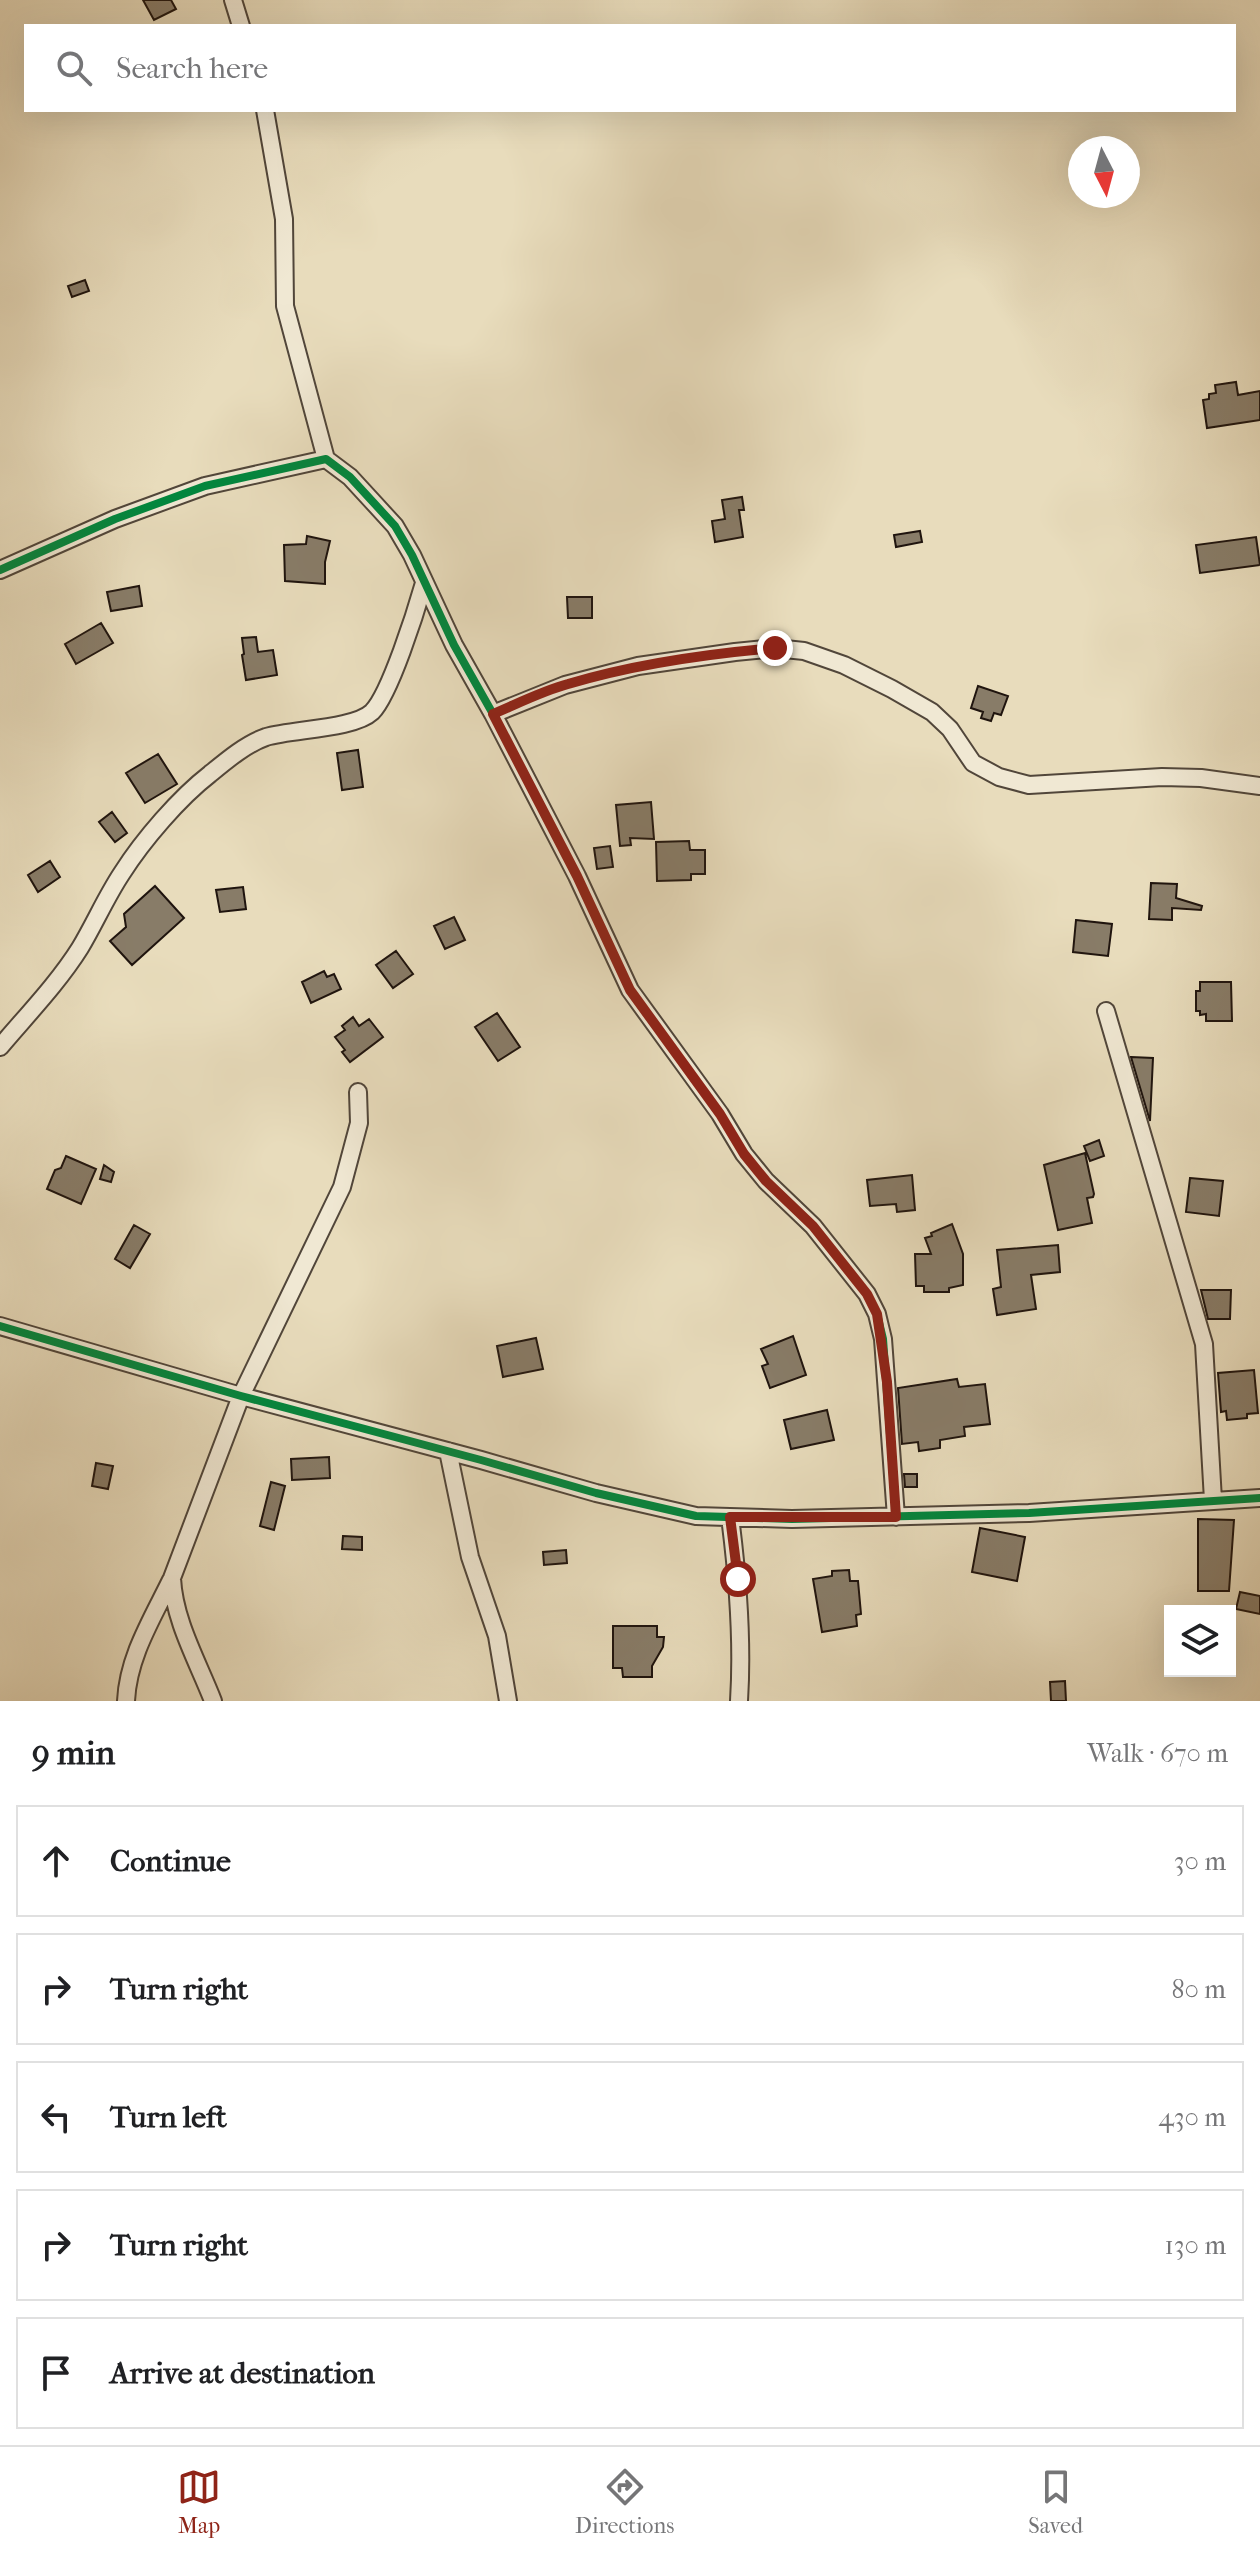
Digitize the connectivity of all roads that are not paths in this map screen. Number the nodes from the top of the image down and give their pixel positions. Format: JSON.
{"nodes":[{"id":1,"x":233,"y":0,"type":"edge"},
{"id":2,"x":240,"y":24,"type":"edge"},
{"id":3,"x":265,"y":112,"type":"edge"},
{"id":4,"x":326,"y":459,"type":"junction"},
{"id":5,"x":0,"y":570,"type":"edge"},
{"id":6,"x":424,"y":583,"type":"junction"},
{"id":7,"x":493,"y":714,"type":"junction"},
{"id":8,"x":1260,"y":786,"type":"edge"},
{"id":9,"x":1106,"y":1011,"type":"dead end"},
{"id":10,"x":0,"y":1047,"type":"edge"},
{"id":11,"x":358,"y":1092,"type":"dead end"},
{"id":12,"x":0,"y":1326,"type":"edge"},
{"id":13,"x":241,"y":1396,"type":"junction"},
{"id":14,"x":448,"y":1451,"type":"junction"},
{"id":15,"x":1260,"y":1498,"type":"edge"},
{"id":16,"x":1213,"y":1500,"type":"junction"},
{"id":17,"x":730,"y":1517,"type":"junction"},
{"id":18,"x":896,"y":1517,"type":"junction"},
{"id":19,"x":172,"y":1578,"type":"junction"},
{"id":20,"x":126,"y":1701,"type":"edge"},
{"id":21,"x":213,"y":1701,"type":"edge"},
{"id":22,"x":508,"y":1701,"type":"edge"},
{"id":23,"x":739,"y":1701,"type":"edge"}],
"edges":[{"from":1,"to":2,"type":"street"},
{"from":3,"to":4,"type":"street"},
{"from":4,"to":5,"type":"street"},
{"from":4,"to":6,"type":"street"},
{"from":6,"to":7,"type":"street"},
{"from":6,"to":10,"type":"street"},
{"from":7,"to":8,"type":"street"},
{"from":7,"to":18,"type":"street"},
{"from":9,"to":16,"type":"street"},
{"from":11,"to":13,"type":"street"},
{"from":12,"to":13,"type":"street"},
{"from":13,"to":14,"type":"street"},
{"from":13,"to":19,"type":"street"},
{"from":14,"to":17,"type":"street"},
{"from":14,"to":22,"type":"street"},
{"from":15,"to":16,"type":"street"},
{"from":16,"to":18,"type":"street"},
{"from":17,"to":18,"type":"street"},
{"from":17,"to":23,"type":"street"},
{"from":19,"to":20,"type":"street"},
{"from":19,"to":21,"type":"street"}]}
